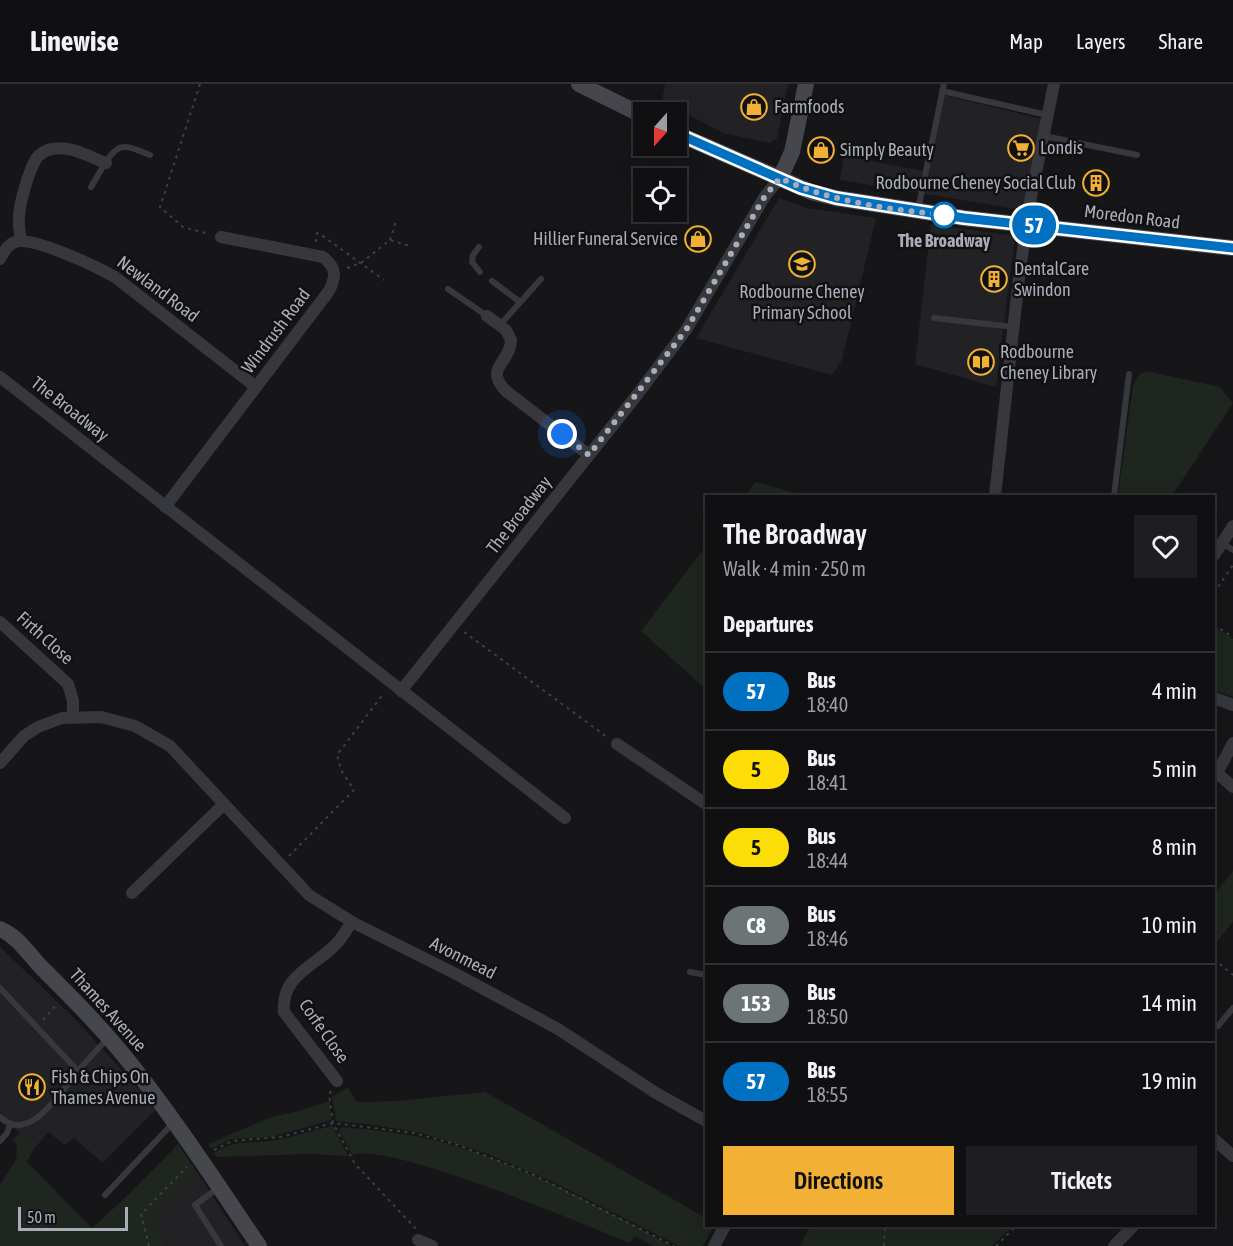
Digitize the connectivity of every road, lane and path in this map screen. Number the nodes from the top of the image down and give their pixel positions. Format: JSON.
{"nodes":[{"id":1,"x":200,"y":84,"type":"edge"},
{"id":2,"x":579,"y":84,"type":"edge"},
{"id":3,"x":806,"y":84,"type":"edge"},
{"id":4,"x":1054,"y":84,"type":"edge"},
{"id":5,"x":943,"y":88,"type":"edge"},
{"id":6,"x":599,"y":89,"type":"edge"},
{"id":7,"x":633,"y":109,"type":"edge"},
{"id":8,"x":1048,"y":115,"type":"junction"},
{"id":9,"x":1044,"y":136,"type":"junction"},
{"id":10,"x":687,"y":138,"type":"edge"},
{"id":11,"x":150,"y":155,"type":"dead end"},
{"id":12,"x":1137,"y":155,"type":"dead end"},
{"id":13,"x":106,"y":163,"type":"junction"},
{"id":14,"x":780,"y":178,"type":"junction"},
{"id":15,"x":91,"y":187,"type":"dead end"},
{"id":16,"x":917,"y":212,"type":"junction"},
{"id":17,"x":396,"y":221,"type":"dead end"},
{"id":18,"x":1027,"y":224,"type":"junction"},
{"id":19,"x":221,"y":237,"type":"joint"},
{"id":20,"x":390,"y":240,"type":"junction"},
{"id":21,"x":21,"y":241,"type":"junction"},
{"id":22,"x":410,"y":246,"type":"dead end"},
{"id":23,"x":480,"y":247,"type":"dead end"},
{"id":24,"x":1233,"y":248,"type":"edge"},
{"id":25,"x":0,"y":259,"type":"edge"},
{"id":26,"x":361,"y":263,"type":"junction"},
{"id":27,"x":480,"y":272,"type":"dead end"},
{"id":28,"x":335,"y":273,"type":"junction"},
{"id":29,"x":541,"y":279,"type":"dead end"},
{"id":30,"x":384,"y":280,"type":"dead end"},
{"id":31,"x":492,"y":281,"type":"dead end"},
{"id":32,"x":448,"y":290,"type":"dead end"},
{"id":33,"x":520,"y":302,"type":"junction"},
{"id":34,"x":487,"y":316,"type":"joint"},
{"id":35,"x":934,"y":318,"type":"dead end"},
{"id":36,"x":500,"y":325,"type":"junction"},
{"id":37,"x":1014,"y":327,"type":"junction"},
{"id":38,"x":1129,"y":374,"type":"dead end"},
{"id":39,"x":0,"y":377,"type":"edge"},
{"id":40,"x":256,"y":387,"type":"junction"},
{"id":41,"x":589,"y":455,"type":"junction"},
{"id":42,"x":994,"y":495,"type":"edge"},
{"id":43,"x":1114,"y":495,"type":"edge"},
{"id":44,"x":165,"y":507,"type":"junction"},
{"id":45,"x":1233,"y":526,"type":"edge"},
{"id":46,"x":1228,"y":546,"type":"edge"},
{"id":47,"x":1215,"y":554,"type":"edge"},
{"id":48,"x":1233,"y":565,"type":"edge"},
{"id":49,"x":1215,"y":592,"type":"edge"},
{"id":50,"x":0,"y":622,"type":"edge"},
{"id":51,"x":455,"y":625,"type":"junction"},
{"id":52,"x":1215,"y":626,"type":"edge"},
{"id":53,"x":1233,"y":637,"type":"edge"},
{"id":54,"x":396,"y":687,"type":"junction"},
{"id":55,"x":1215,"y":698,"type":"edge"},
{"id":56,"x":1233,"y":705,"type":"edge"},
{"id":57,"x":73,"y":716,"type":"junction"},
{"id":58,"x":1233,"y":743,"type":"edge"},
{"id":59,"x":617,"y":744,"type":"joint"},
{"id":60,"x":0,"y":763,"type":"edge"},
{"id":61,"x":1215,"y":775,"type":"edge"},
{"id":62,"x":1233,"y":787,"type":"edge"},
{"id":63,"x":705,"y":803,"type":"edge"},
{"id":64,"x":223,"y":805,"type":"junction"},
{"id":65,"x":565,"y":818,"type":"dead end"},
{"id":66,"x":280,"y":864,"type":"junction"},
{"id":67,"x":132,"y":893,"type":"dead end"},
{"id":68,"x":351,"y":922,"type":"junction"},
{"id":69,"x":0,"y":929,"type":"edge"},
{"id":70,"x":1215,"y":960,"type":"edge"},
{"id":71,"x":690,"y":972,"type":"dead end"},
{"id":72,"x":705,"y":975,"type":"edge"},
{"id":73,"x":1233,"y":975,"type":"edge"},
{"id":74,"x":0,"y":988,"type":"edge"},
{"id":75,"x":67,"y":993,"type":"junction"},
{"id":76,"x":1233,"y":1008,"type":"edge"},
{"id":77,"x":37,"y":1026,"type":"junction"},
{"id":78,"x":1218,"y":1026,"type":"dead end"},
{"id":79,"x":108,"y":1038,"type":"junction"},
{"id":80,"x":78,"y":1071,"type":"junction"},
{"id":81,"x":336,"y":1081,"type":"joint"},
{"id":82,"x":0,"y":1117,"type":"edge"},
{"id":83,"x":705,"y":1120,"type":"edge"},
{"id":84,"x":174,"y":1122,"type":"junction"},
{"id":85,"x":333,"y":1123,"type":"junction"},
{"id":86,"x":10,"y":1125,"type":"junction"},
{"id":87,"x":0,"y":1140,"type":"edge"},
{"id":88,"x":1215,"y":1140,"type":"edge"},
{"id":89,"x":210,"y":1152,"type":"dead end"},
{"id":90,"x":1233,"y":1156,"type":"edge"},
{"id":91,"x":187,"y":1167,"type":"dead end"},
{"id":92,"x":219,"y":1187,"type":"junction"},
{"id":93,"x":105,"y":1195,"type":"dead end"},
{"id":94,"x":724,"y":1227,"type":"edge"},
{"id":95,"x":885,"y":1227,"type":"edge"},
{"id":96,"x":1015,"y":1227,"type":"edge"},
{"id":97,"x":1132,"y":1227,"type":"edge"},
{"id":98,"x":418,"y":1240,"type":"joint"},
{"id":99,"x":149,"y":1246,"type":"edge"},
{"id":100,"x":221,"y":1246,"type":"edge"},
{"id":101,"x":259,"y":1246,"type":"edge"},
{"id":102,"x":432,"y":1246,"type":"edge"},
{"id":103,"x":674,"y":1246,"type":"edge"},
{"id":104,"x":714,"y":1246,"type":"edge"},
{"id":105,"x":884,"y":1246,"type":"edge"},
{"id":106,"x":996,"y":1246,"type":"edge"},
{"id":107,"x":1114,"y":1246,"type":"edge"}],
"edges":[{"from":1,"to":19,"type":"path"},
{"from":2,"to":6,"type":"street"},
{"from":3,"to":14,"type":"street"},
{"from":4,"to":8,"type":"street"},
{"from":5,"to":8,"type":"lane"},
{"from":5,"to":16,"type":"lane"},
{"from":6,"to":7,"type":"street"},
{"from":8,"to":9,"type":"street"},
{"from":9,"to":12,"type":"lane"},
{"from":9,"to":18,"type":"street"},
{"from":10,"to":14,"type":"street","name":"Moredon Road"},
{"from":11,"to":13,"type":"lane"},
{"from":13,"to":15,"type":"lane"},
{"from":13,"to":21,"type":"street"},
{"from":14,"to":16,"type":"street","name":"Moredon Road"},
{"from":14,"to":41,"type":"street","name":"The Broadway"},
{"from":16,"to":18,"type":"street","name":"Moredon Road"},
{"from":17,"to":20,"type":"path"},
{"from":18,"to":24,"type":"street","name":"Moredon Road"},
{"from":18,"to":37,"type":"street"},
{"from":19,"to":28,"type":"street"},
{"from":20,"to":22,"type":"path"},
{"from":20,"to":26,"type":"path"},
{"from":21,"to":25,"type":"street"},
{"from":21,"to":40,"type":"street","name":"Newland Road"},
{"from":23,"to":27,"type":"lane"},
{"from":26,"to":28,"type":"path"},
{"from":26,"to":30,"type":"path"},
{"from":28,"to":40,"type":"street","name":"Windrush Road"},
{"from":29,"to":33,"type":"lane"},
{"from":31,"to":33,"type":"lane"},
{"from":32,"to":34,"type":"lane"},
{"from":33,"to":36,"type":"lane"},
{"from":34,"to":36,"type":"street"},
{"from":35,"to":37,"type":"lane"},
{"from":36,"to":41,"type":"street"},
{"from":37,"to":42,"type":"street"},
{"from":38,"to":43,"type":"lane"},
{"from":39,"to":44,"type":"street","name":"The Broadway"},
{"from":40,"to":44,"type":"street","name":"Windrush Road"},
{"from":41,"to":51,"type":"street","name":"The Broadway"},
{"from":44,"to":54,"type":"street","name":"The Broadway"},
{"from":45,"to":46,"type":"street"},
{"from":46,"to":47,"type":"street"},
{"from":48,"to":49,"type":"path"},
{"from":50,"to":57,"type":"street","name":"Firth Close"},
{"from":51,"to":54,"type":"street","name":"The Broadway"},
{"from":51,"to":59,"type":"path"},
{"from":52,"to":53,"type":"path"},
{"from":54,"to":65,"type":"street","name":"The Broadway"},
{"from":54,"to":66,"type":"path"},
{"from":55,"to":56,"type":"street"},
{"from":57,"to":60,"type":"street","name":"Avonmead"},
{"from":57,"to":64,"type":"street","name":"Avonmead"},
{"from":58,"to":61,"type":"street"},
{"from":59,"to":63,"type":"street"},
{"from":61,"to":62,"type":"street"},
{"from":64,"to":66,"type":"street","name":"Avonmead"},
{"from":64,"to":67,"type":"street"},
{"from":66,"to":68,"type":"street","name":"Avonmead"},
{"from":68,"to":81,"type":"street","name":"Corfe Close"},
{"from":68,"to":83,"type":"street","name":"Avonmead"},
{"from":69,"to":75,"type":"street","name":"Thames Avenue"},
{"from":70,"to":73,"type":"path"},
{"from":71,"to":72,"type":"lane"},
{"from":74,"to":77,"type":"lane"},
{"from":75,"to":77,"type":"path"},
{"from":75,"to":79,"type":"street","name":"Thames Avenue"},
{"from":76,"to":78,"type":"lane"},
{"from":77,"to":80,"type":"lane"},
{"from":79,"to":80,"type":"lane"},
{"from":79,"to":84,"type":"street","name":"Thames Avenue"},
{"from":80,"to":86,"type":"lane"},
{"from":81,"to":85,"type":"path"},
{"from":82,"to":86,"type":"lane"},
{"from":84,"to":92,"type":"street","name":"Thames Avenue"},
{"from":84,"to":93,"type":"lane"},
{"from":85,"to":89,"type":"path"},
{"from":85,"to":98,"type":"path"},
{"from":85,"to":103,"type":"path"},
{"from":86,"to":87,"type":"lane"},
{"from":88,"to":90,"type":"street"},
{"from":91,"to":99,"type":"path"},
{"from":92,"to":100,"type":"lane"},
{"from":92,"to":101,"type":"street","name":"Thames Avenue"},
{"from":94,"to":104,"type":"street"},
{"from":95,"to":105,"type":"path"},
{"from":96,"to":106,"type":"path"},
{"from":97,"to":107,"type":"street"},
{"from":98,"to":102,"type":"street"}]}
